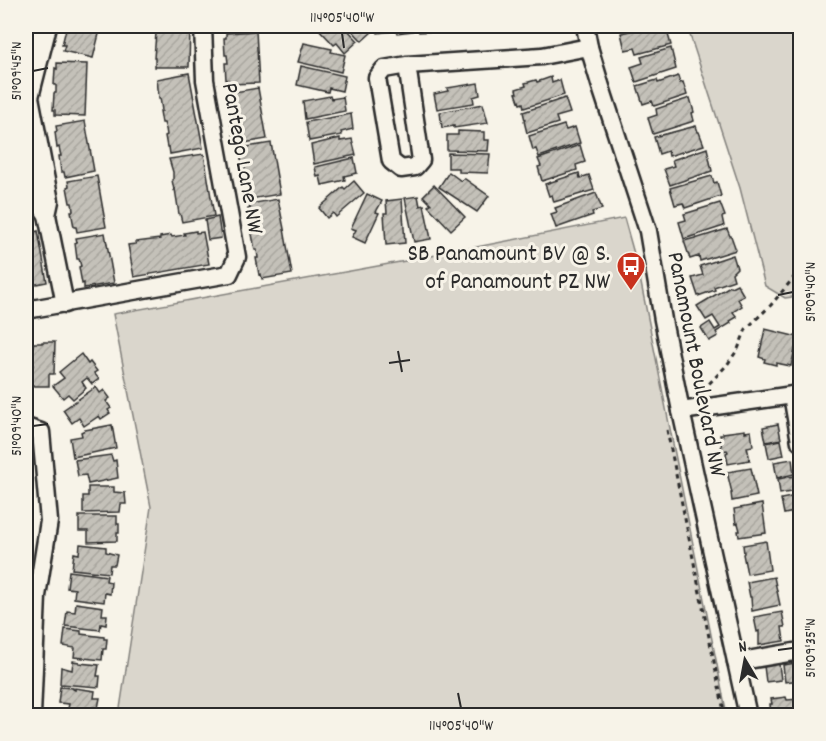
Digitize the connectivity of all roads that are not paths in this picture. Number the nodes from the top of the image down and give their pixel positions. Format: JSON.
{"nodes":[{"id":1,"x":35,"y":26,"type":"edge"},
{"id":2,"x":48,"y":26,"type":"edge"},
{"id":3,"x":203,"y":26,"type":"edge"},
{"id":4,"x":585,"y":26,"type":"edge"},
{"id":5,"x":589,"y":47,"type":"junction"},
{"id":6,"x":26,"y":63,"type":"edge"},
{"id":7,"x":407,"y":65,"type":"junction"},
{"id":8,"x":26,"y":138,"type":"edge"},
{"id":9,"x":47,"y":215,"type":"junction"},
{"id":10,"x":65,"y":303,"type":"junction"},
{"id":11,"x":26,"y":310,"type":"edge"},
{"id":12,"x":796,"y":394,"type":"edge"},
{"id":13,"x":681,"y":411,"type":"junction"},
{"id":14,"x":26,"y":427,"type":"edge"},
{"id":15,"x":801,"y":442,"type":"edge"},
{"id":16,"x":31,"y":595,"type":"edge"},
{"id":17,"x":801,"y":651,"type":"edge"},
{"id":18,"x":736,"y":662,"type":"junction"},
{"id":19,"x":32,"y":716,"type":"edge"},
{"id":20,"x":748,"y":716,"type":"edge"}],
"edges":[{"from":1,"to":6,"type":"street"},
{"from":2,"to":9,"type":"street"},
{"from":3,"to":10,"type":"street","name":"Pantego Lane NW"},
{"from":4,"to":5,"type":"street","name":"Panamount Boulevard NW"},
{"from":5,"to":7,"type":"street"},
{"from":5,"to":13,"type":"street","name":"Panamount Boulevard NW"},
{"from":7,"to":7,"type":"street"},
{"from":8,"to":9,"type":"street"},
{"from":9,"to":10,"type":"street"},
{"from":10,"to":11,"type":"street","name":"Pantego Lane NW"},
{"from":12,"to":13,"type":"street"},
{"from":12,"to":15,"type":"street"},
{"from":13,"to":18,"type":"street","name":"Panamount Boulevard NW"},
{"from":14,"to":16,"type":"street"},
{"from":16,"to":19,"type":"street"},
{"from":17,"to":18,"type":"street"},
{"from":18,"to":20,"type":"street","name":"Panamount Boulevard NW"}]}
